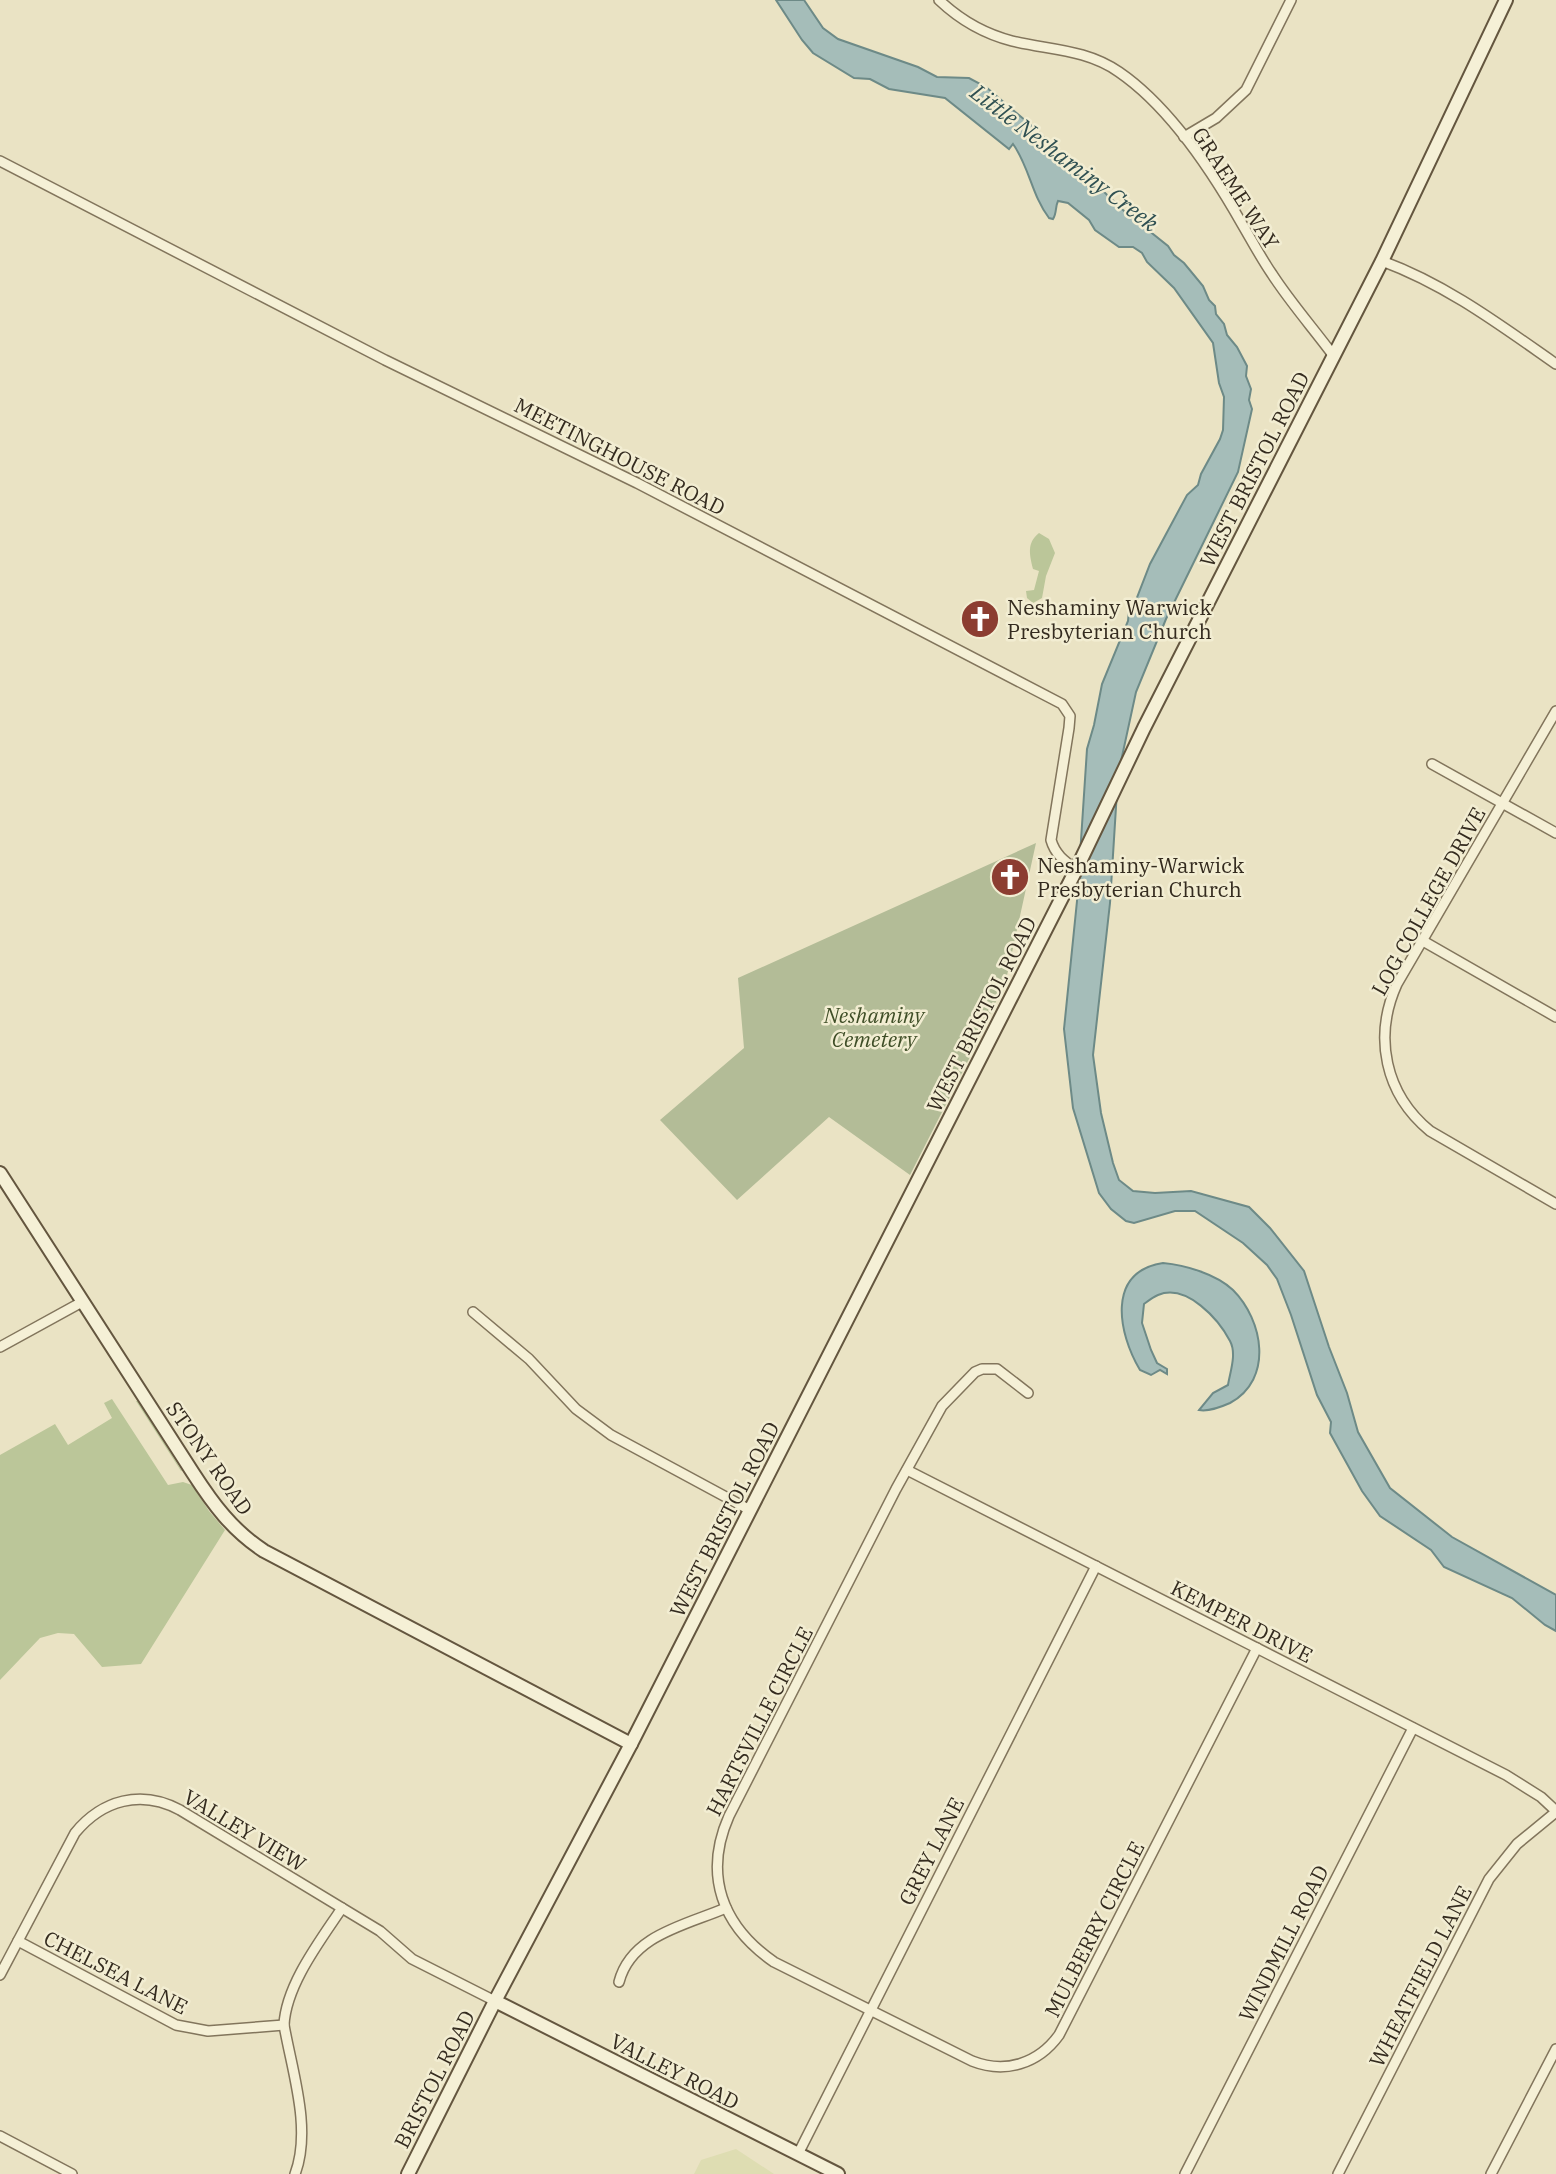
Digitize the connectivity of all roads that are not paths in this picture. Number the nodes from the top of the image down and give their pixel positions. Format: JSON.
{"nodes":[{"id":1,"x":939,"y":0,"type":"edge"},
{"id":2,"x":1292,"y":0,"type":"edge"},
{"id":3,"x":1506,"y":0,"type":"edge"},
{"id":4,"x":1184,"y":137,"type":"junction"},
{"id":5,"x":0,"y":161,"type":"edge"},
{"id":6,"x":1382,"y":261,"type":"junction"},
{"id":7,"x":1334,"y":355,"type":"junction"},
{"id":8,"x":1556,"y":364,"type":"edge"},
{"id":9,"x":1556,"y":711,"type":"edge"},
{"id":10,"x":1432,"y":764,"type":"dead end"},
{"id":11,"x":1503,"y":802,"type":"junction"},
{"id":12,"x":1556,"y":833,"type":"edge"},
{"id":13,"x":1076,"y":869,"type":"junction"},
{"id":14,"x":1423,"y":941,"type":"junction"},
{"id":15,"x":1556,"y":1017,"type":"edge"},
{"id":16,"x":0,"y":1173,"type":"edge"},
{"id":17,"x":1556,"y":1205,"type":"edge"},
{"id":18,"x":82,"y":1302,"type":"junction"},
{"id":19,"x":473,"y":1312,"type":"dead end"},
{"id":20,"x":0,"y":1347,"type":"edge"},
{"id":21,"x":1028,"y":1393,"type":"dead end"},
{"id":22,"x":907,"y":1470,"type":"junction"},
{"id":23,"x":750,"y":1510,"type":"junction"},
{"id":24,"x":1096,"y":1566,"type":"junction"},
{"id":25,"x":1257,"y":1648,"type":"junction"},
{"id":26,"x":1413,"y":1728,"type":"junction"},
{"id":27,"x":631,"y":1744,"type":"junction"},
{"id":28,"x":1556,"y":1811,"type":"edge"},
{"id":29,"x":342,"y":1908,"type":"junction"},
{"id":30,"x":726,"y":1908,"type":"junction"},
{"id":31,"x":18,"y":1941,"type":"junction"},
{"id":32,"x":0,"y":1975,"type":"edge"},
{"id":33,"x":619,"y":1982,"type":"dead end"},
{"id":34,"x":495,"y":2001,"type":"junction"},
{"id":35,"x":870,"y":2010,"type":"junction"},
{"id":36,"x":284,"y":2025,"type":"junction"},
{"id":37,"x":1556,"y":2049,"type":"edge"},
{"id":38,"x":0,"y":2136,"type":"edge"},
{"id":39,"x":798,"y":2154,"type":"junction"},
{"id":40,"x":72,"y":2174,"type":"edge"},
{"id":41,"x":295,"y":2174,"type":"edge"},
{"id":42,"x":408,"y":2174,"type":"edge"},
{"id":43,"x":838,"y":2174,"type":"edge"},
{"id":44,"x":1185,"y":2174,"type":"edge"},
{"id":45,"x":1338,"y":2174,"type":"edge"},
{"id":46,"x":1491,"y":2174,"type":"edge"}],
"edges":[{"from":1,"to":4,"type":"street","name":"GRAEME WAY"},
{"from":2,"to":4,"type":"street"},
{"from":3,"to":6,"type":"main road","name":"WEST BRISTOL ROAD"},
{"from":4,"to":7,"type":"street","name":"GRAEME WAY"},
{"from":5,"to":13,"type":"street","name":"MEETINGHOUSE ROAD"},
{"from":6,"to":7,"type":"main road","name":"WEST BRISTOL ROAD"},
{"from":6,"to":8,"type":"street"},
{"from":7,"to":13,"type":"main road","name":"WEST BRISTOL ROAD"},
{"from":9,"to":11,"type":"street","name":"LOG COLLEGE DRIVE"},
{"from":10,"to":11,"type":"street"},
{"from":11,"to":12,"type":"street"},
{"from":11,"to":14,"type":"street","name":"LOG COLLEGE DRIVE"},
{"from":13,"to":23,"type":"main road","name":"WEST BRISTOL ROAD"},
{"from":14,"to":15,"type":"street"},
{"from":14,"to":17,"type":"street","name":"LOG COLLEGE DRIVE"},
{"from":16,"to":18,"type":"main road","name":"STONY ROAD"},
{"from":18,"to":20,"type":"street"},
{"from":18,"to":27,"type":"main road","name":"STONY ROAD"},
{"from":19,"to":23,"type":"street"},
{"from":21,"to":22,"type":"street","name":"HARTSVILLE CIRCLE"},
{"from":22,"to":24,"type":"street","name":"KEMPER DRIVE"},
{"from":22,"to":30,"type":"street","name":"HARTSVILLE CIRCLE"},
{"from":23,"to":27,"type":"main road","name":"WEST BRISTOL ROAD"},
{"from":24,"to":25,"type":"street","name":"KEMPER DRIVE"},
{"from":24,"to":35,"type":"street","name":"GREY LANE"},
{"from":25,"to":26,"type":"street","name":"KEMPER DRIVE"},
{"from":25,"to":35,"type":"street","name":"MULBERRY CIRCLE"},
{"from":26,"to":28,"type":"street","name":"KEMPER DRIVE"},
{"from":26,"to":44,"type":"street","name":"WINDMILL ROAD"},
{"from":27,"to":34,"type":"main road","name":"WEST BRISTOL ROAD"},
{"from":28,"to":45,"type":"street","name":"WHEATFIELD LANE"},
{"from":29,"to":31,"type":"street","name":"VALLEY VIEW"},
{"from":29,"to":34,"type":"street","name":"VALLEY VIEW"},
{"from":29,"to":36,"type":"street"},
{"from":30,"to":33,"type":"street"},
{"from":30,"to":35,"type":"street","name":"HARTSVILLE CIRCLE"},
{"from":31,"to":32,"type":"street","name":"VALLEY VIEW"},
{"from":31,"to":36,"type":"street","name":"CHELSEA LANE"},
{"from":34,"to":39,"type":"main road","name":"VALLEY ROAD"},
{"from":34,"to":42,"type":"main road","name":"BRISTOL ROAD"},
{"from":35,"to":39,"type":"street","name":"GREY LANE"},
{"from":36,"to":41,"type":"street"},
{"from":37,"to":46,"type":"street"},
{"from":38,"to":40,"type":"street"},
{"from":39,"to":43,"type":"main road","name":"VALLEY ROAD"}]}
